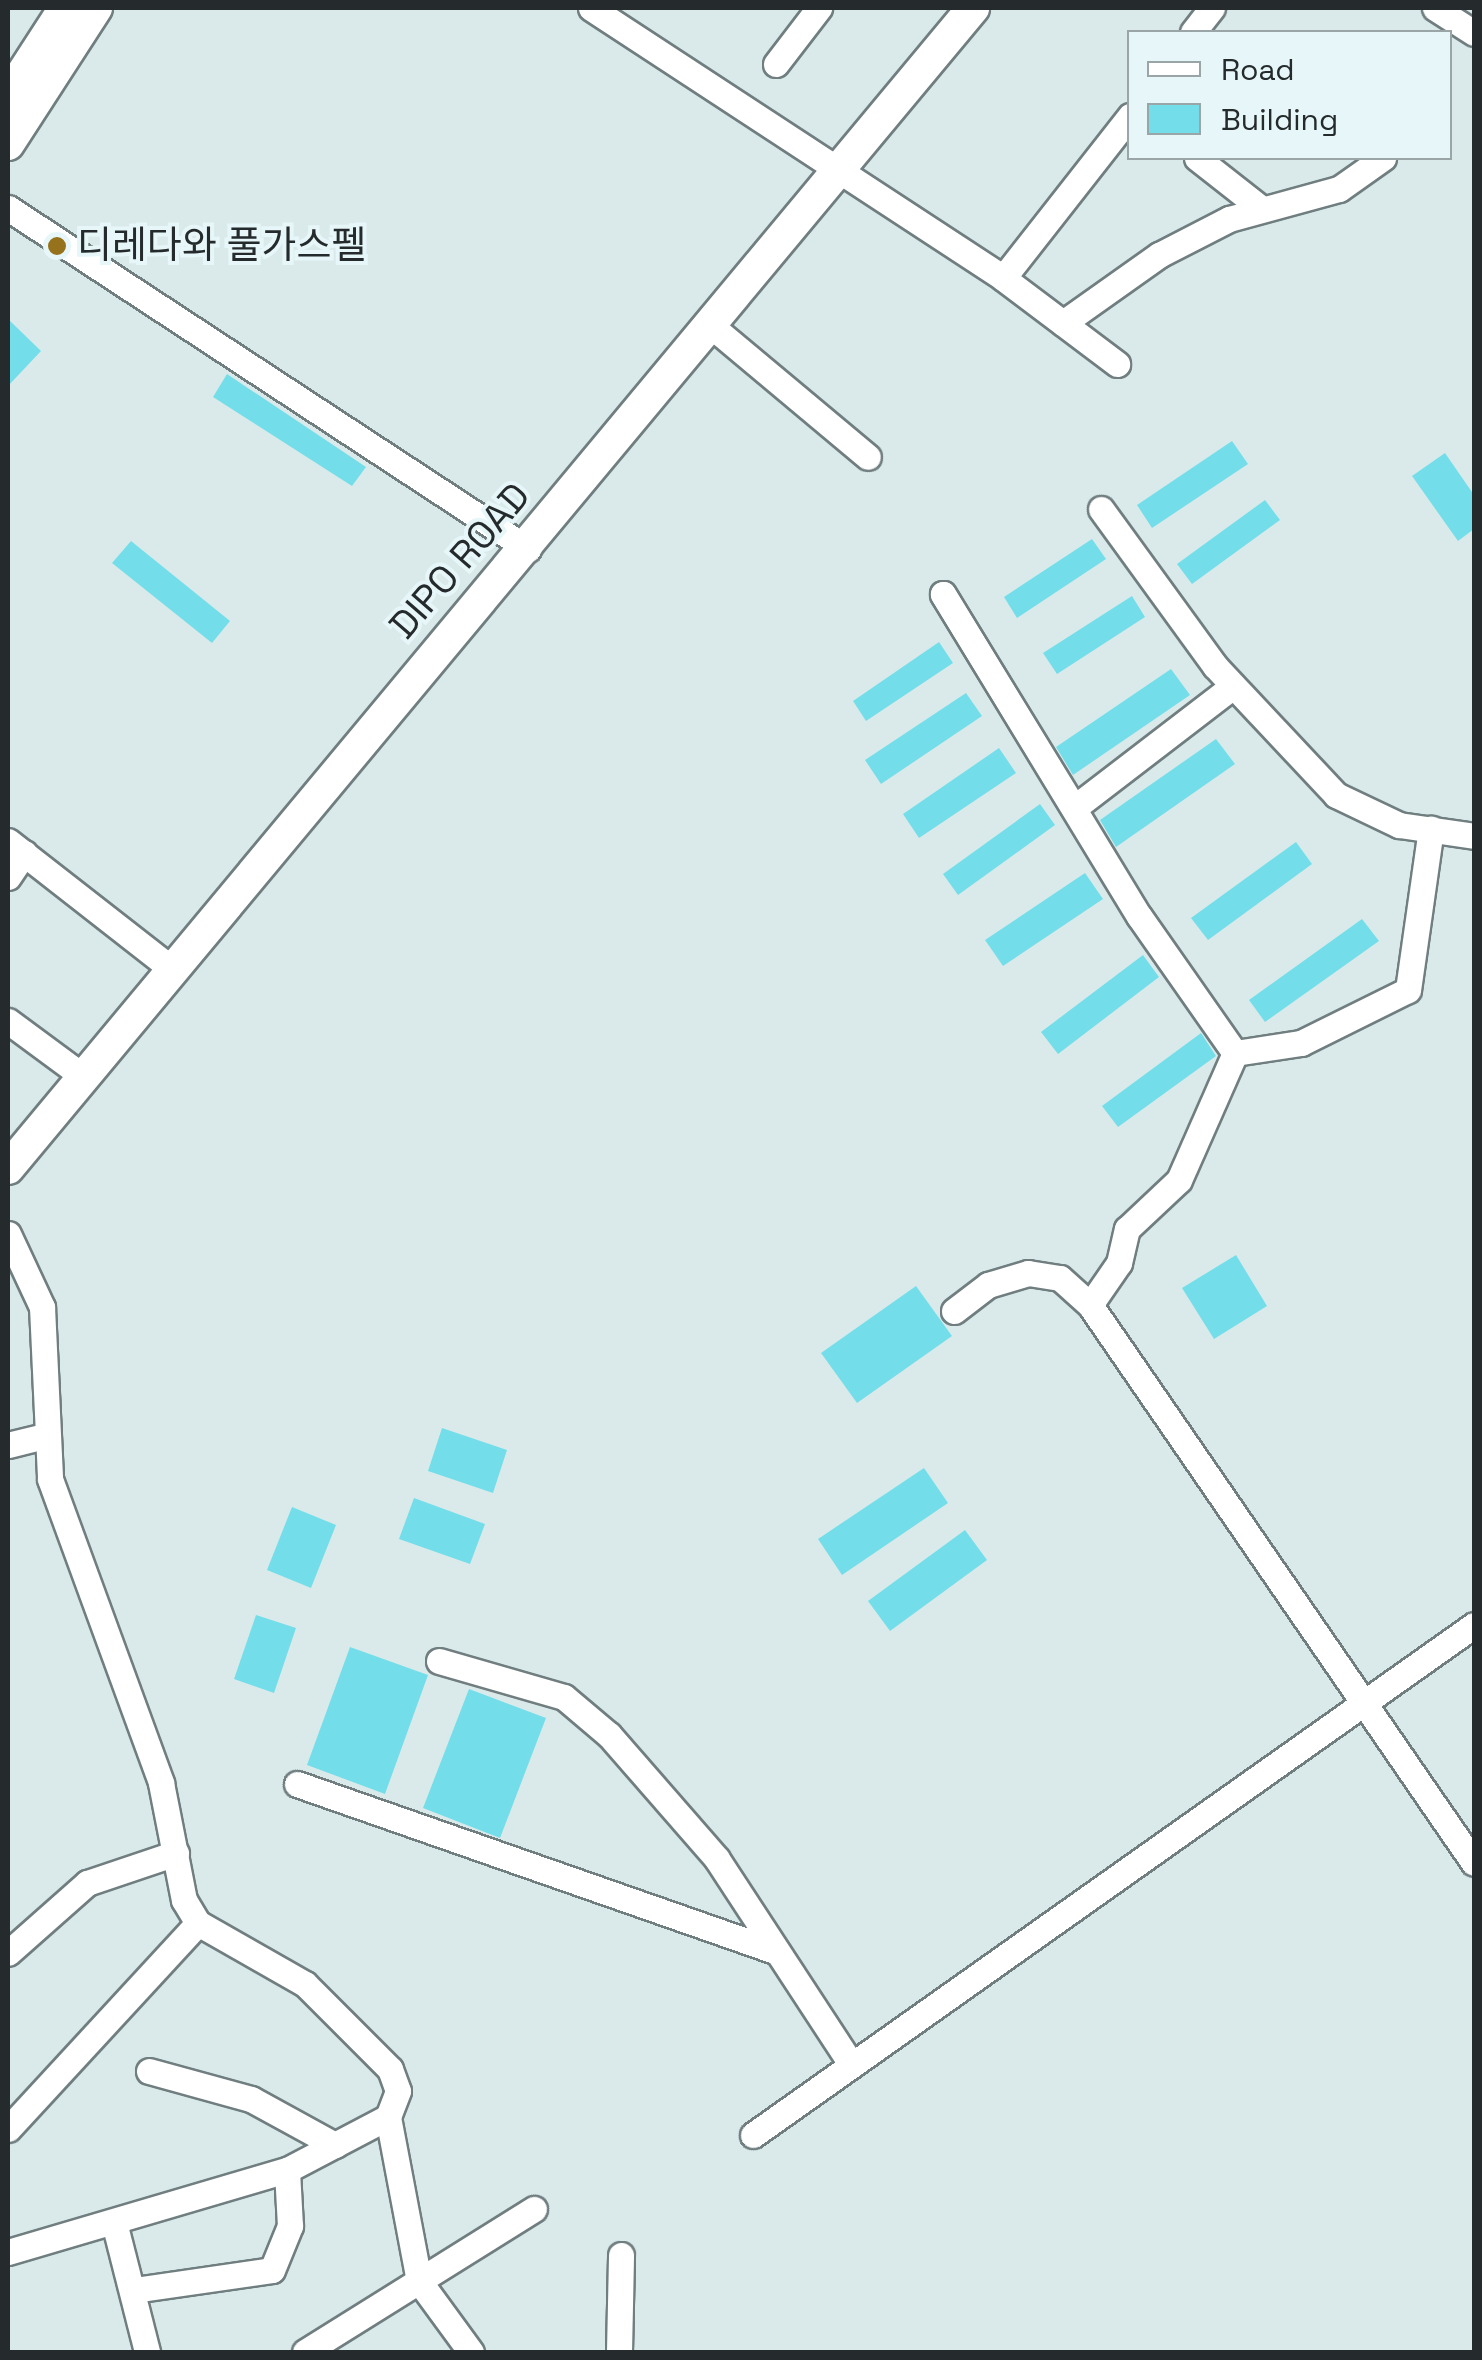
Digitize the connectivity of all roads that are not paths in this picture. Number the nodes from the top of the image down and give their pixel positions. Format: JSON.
{"nodes":[{"id":1,"x":65,"y":8,"type":"edge"},
{"id":2,"x":96,"y":8,"type":"edge"},
{"id":3,"x":591,"y":8,"type":"edge"},
{"id":4,"x":820,"y":8,"type":"edge"},
{"id":5,"x":973,"y":8,"type":"edge"},
{"id":6,"x":1212,"y":8,"type":"edge"},
{"id":7,"x":1435,"y":8,"type":"edge"},
{"id":8,"x":1195,"y":30,"type":"edge"},
{"id":9,"x":1474,"y":33,"type":"edge"},
{"id":10,"x":776,"y":64,"type":"dead end"},
{"id":11,"x":8,"y":96,"type":"edge"},
{"id":12,"x":1127,"y":120,"type":"edge"},
{"id":13,"x":8,"y":144,"type":"edge"},
{"id":14,"x":1200,"y":160,"type":"edge"},
{"id":15,"x":1380,"y":160,"type":"edge"},
{"id":16,"x":836,"y":169,"type":"junction"},
{"id":17,"x":8,"y":208,"type":"edge"},
{"id":18,"x":1262,"y":210,"type":"junction"},
{"id":19,"x":1003,"y":278,"type":"junction"},
{"id":20,"x":708,"y":324,"type":"junction"},
{"id":21,"x":1063,"y":324,"type":"junction"},
{"id":22,"x":1117,"y":364,"type":"dead end"},
{"id":23,"x":868,"y":457,"type":"dead end"},
{"id":24,"x":1101,"y":509,"type":"dead end"},
{"id":25,"x":528,"y":549,"type":"junction"},
{"id":26,"x":1233,"y":686,"type":"junction"},
{"id":27,"x":1074,"y":808,"type":"junction"},
{"id":28,"x":1430,"y":829,"type":"junction"},
{"id":29,"x":1474,"y":836,"type":"edge"},
{"id":30,"x":16,"y":847,"type":"edge"},
{"id":31,"x":8,"y":877,"type":"edge"},
{"id":32,"x":173,"y":970,"type":"junction"},
{"id":33,"x":8,"y":1020,"type":"edge"},
{"id":34,"x":1235,"y":1053,"type":"junction"},
{"id":35,"x":84,"y":1076,"type":"junction"},
{"id":36,"x":8,"y":1168,"type":"edge"},
{"id":37,"x":8,"y":1234,"type":"edge"},
{"id":38,"x":1090,"y":1304,"type":"junction"},
{"id":39,"x":954,"y":1311,"type":"dead end"},
{"id":40,"x":43,"y":1436,"type":"junction"},
{"id":41,"x":8,"y":1445,"type":"edge"},
{"id":42,"x":1474,"y":1625,"type":"edge"},
{"id":43,"x":439,"y":1661,"type":"dead end"},
{"id":44,"x":1358,"y":1705,"type":"junction"},
{"id":45,"x":297,"y":1784,"type":"dead end"},
{"id":46,"x":176,"y":1854,"type":"junction"},
{"id":47,"x":1474,"y":1862,"type":"edge"},
{"id":48,"x":198,"y":1924,"type":"junction"},
{"id":49,"x":772,"y":1950,"type":"junction"},
{"id":50,"x":8,"y":1953,"type":"edge"},
{"id":51,"x":852,"y":2066,"type":"junction"},
{"id":52,"x":150,"y":2070,"type":"dead end"},
{"id":53,"x":388,"y":2116,"type":"junction"},
{"id":54,"x":8,"y":2129,"type":"edge"},
{"id":55,"x":753,"y":2136,"type":"dead end"},
{"id":56,"x":335,"y":2145,"type":"junction"},
{"id":57,"x":287,"y":2170,"type":"junction"},
{"id":58,"x":534,"y":2209,"type":"dead end"},
{"id":59,"x":115,"y":2226,"type":"junction"},
{"id":60,"x":8,"y":2252,"type":"edge"},
{"id":61,"x":621,"y":2254,"type":"dead end"},
{"id":62,"x":419,"y":2281,"type":"junction"},
{"id":63,"x":134,"y":2290,"type":"junction"},
{"id":64,"x":147,"y":2352,"type":"edge"},
{"id":65,"x":305,"y":2352,"type":"edge"},
{"id":66,"x":471,"y":2352,"type":"edge"},
{"id":67,"x":618,"y":2352,"type":"edge"}],
"edges":[{"from":1,"to":11,"type":"main road"},
{"from":2,"to":13,"type":"main road"},
{"from":3,"to":16,"type":"street"},
{"from":4,"to":10,"type":"street"},
{"from":5,"to":16,"type":"main road","name":"DIPO ROAD"},
{"from":6,"to":8,"type":"street"},
{"from":7,"to":9,"type":"street"},
{"from":12,"to":19,"type":"street"},
{"from":14,"to":18,"type":"street"},
{"from":15,"to":18,"type":"street"},
{"from":16,"to":19,"type":"street"},
{"from":16,"to":20,"type":"main road","name":"DIPO ROAD"},
{"from":17,"to":25,"type":"street"},
{"from":18,"to":21,"type":"street"},
{"from":19,"to":21,"type":"street"},
{"from":20,"to":23,"type":"street"},
{"from":20,"to":25,"type":"main road","name":"DIPO ROAD"},
{"from":21,"to":22,"type":"street"},
{"from":24,"to":26,"type":"street"},
{"from":25,"to":32,"type":"main road","name":"DIPO ROAD"},
{"from":26,"to":27,"type":"street"},
{"from":26,"to":28,"type":"street"},
{"from":27,"to":27,"type":"street"},
{"from":27,"to":34,"type":"street"},
{"from":28,"to":29,"type":"street"},
{"from":28,"to":34,"type":"street"},
{"from":30,"to":31,"type":"street"},
{"from":30,"to":32,"type":"street"},
{"from":32,"to":35,"type":"main road","name":"DIPO ROAD"},
{"from":33,"to":35,"type":"street"},
{"from":34,"to":38,"type":"street"},
{"from":35,"to":36,"type":"main road","name":"DIPO ROAD"},
{"from":37,"to":40,"type":"street"},
{"from":38,"to":39,"type":"street"},
{"from":38,"to":44,"type":"street"},
{"from":40,"to":41,"type":"street"},
{"from":40,"to":46,"type":"street"},
{"from":42,"to":44,"type":"street"},
{"from":43,"to":49,"type":"street"},
{"from":44,"to":47,"type":"street"},
{"from":44,"to":51,"type":"street"},
{"from":45,"to":49,"type":"street"},
{"from":46,"to":48,"type":"street"},
{"from":46,"to":50,"type":"street"},
{"from":48,"to":53,"type":"street"},
{"from":48,"to":54,"type":"street"},
{"from":49,"to":51,"type":"street"},
{"from":51,"to":55,"type":"street"},
{"from":52,"to":56,"type":"street"},
{"from":53,"to":56,"type":"street"},
{"from":53,"to":62,"type":"street"},
{"from":56,"to":57,"type":"street"},
{"from":57,"to":59,"type":"street"},
{"from":57,"to":63,"type":"street"},
{"from":58,"to":62,"type":"street"},
{"from":59,"to":60,"type":"street"},
{"from":59,"to":63,"type":"street"},
{"from":61,"to":67,"type":"street"},
{"from":62,"to":65,"type":"street"},
{"from":62,"to":66,"type":"street"},
{"from":63,"to":64,"type":"street"}]}
